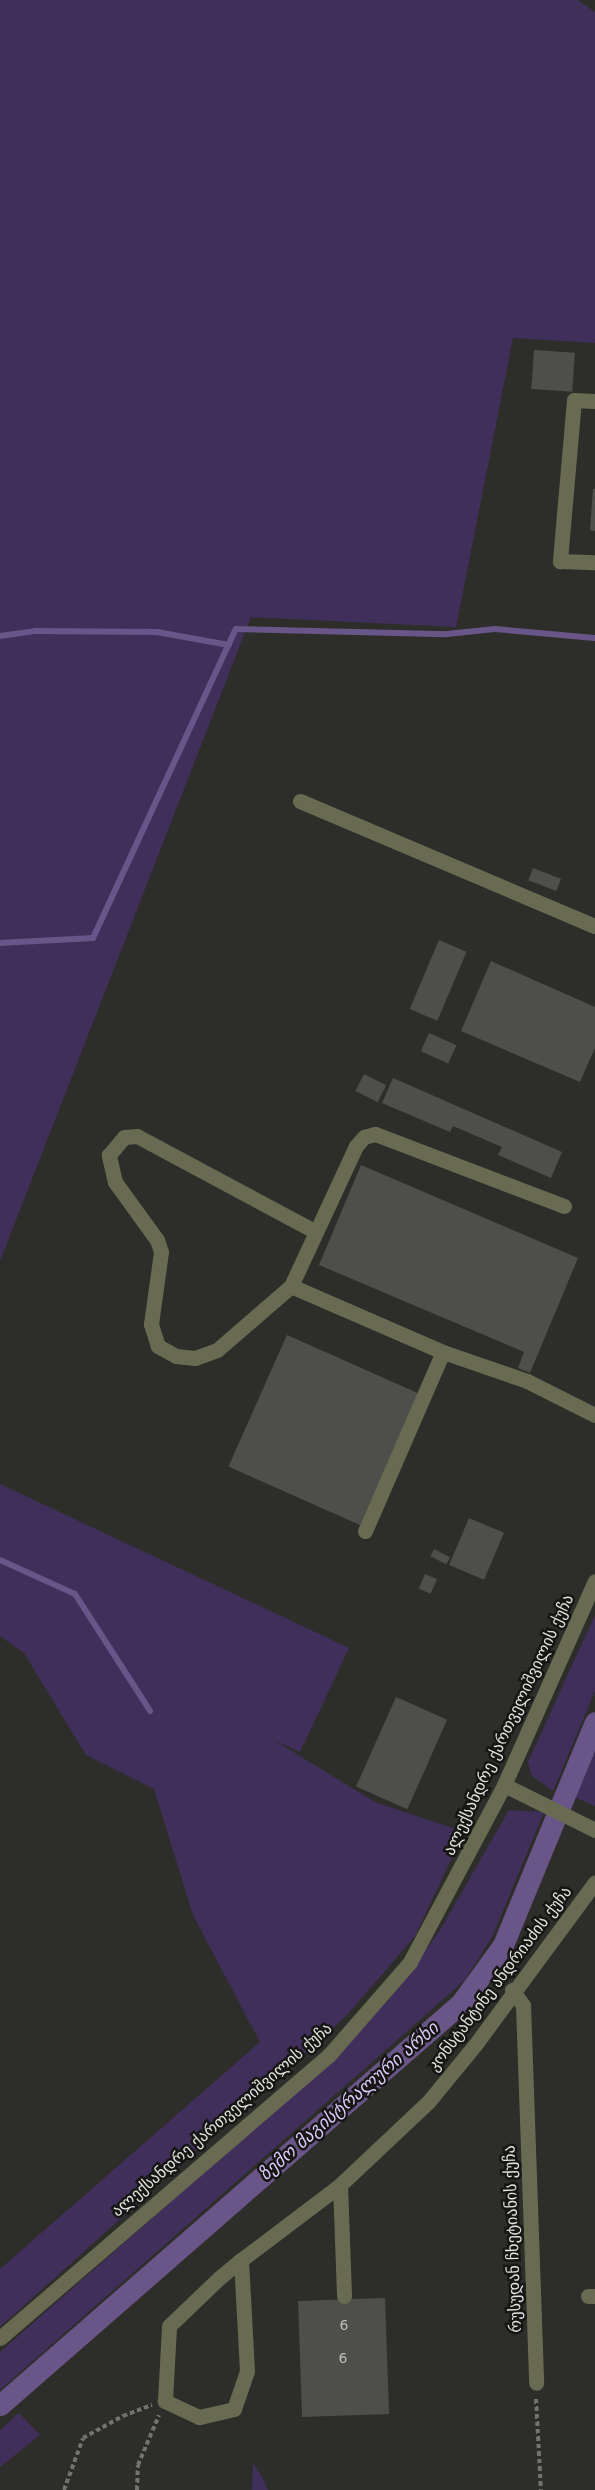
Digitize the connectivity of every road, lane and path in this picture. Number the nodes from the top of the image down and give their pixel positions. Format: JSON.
{"nodes":[{"id":1,"x":595,"y":401,"type":"edge"},
{"id":2,"x":595,"y":562,"type":"edge"},
{"id":3,"x":300,"y":801,"type":"dead end"},
{"id":4,"x":595,"y":926,"type":"edge"},
{"id":5,"x":564,"y":1206,"type":"dead end"},
{"id":6,"x":316,"y":1232,"type":"junction"},
{"id":7,"x":291,"y":1286,"type":"junction"},
{"id":8,"x":443,"y":1352,"type":"junction"},
{"id":9,"x":595,"y":1415,"type":"edge"},
{"id":10,"x":366,"y":1531,"type":"dead end"},
{"id":11,"x":595,"y":1581,"type":"edge"},
{"id":12,"x":504,"y":1785,"type":"junction"},
{"id":13,"x":595,"y":1830,"type":"edge"},
{"id":14,"x":595,"y":1882,"type":"edge"},
{"id":15,"x":512,"y":1989,"type":"junction"},
{"id":16,"x":340,"y":2185,"type":"junction"},
{"id":17,"x":241,"y":2260,"type":"junction"},
{"id":18,"x":345,"y":2296,"type":"dead end"},
{"id":19,"x":0,"y":2338,"type":"edge"},
{"id":20,"x":536,"y":2383,"type":"joint"},
{"id":21,"x":165,"y":2401,"type":"junction"},
{"id":22,"x":64,"y":2490,"type":"edge"},
{"id":23,"x":137,"y":2490,"type":"edge"},
{"id":24,"x":541,"y":2490,"type":"edge"}],
"edges":[{"from":1,"to":2,"type":"street"},
{"from":3,"to":4,"type":"street"},
{"from":5,"to":6,"type":"street"},
{"from":6,"to":7,"type":"street"},
{"from":6,"to":7,"type":"street"},
{"from":7,"to":8,"type":"street"},
{"from":8,"to":9,"type":"street"},
{"from":8,"to":10,"type":"street"},
{"from":11,"to":12,"type":"street","name":"ალექსანდრე ქართველიშვილის ქუჩა"},
{"from":12,"to":13,"type":"street"},
{"from":12,"to":19,"type":"street","name":"ალექსანდრე ქართველიშვილის ქუჩა"},
{"from":14,"to":15,"type":"street","name":"კონსტანტინე ანდრიაძის ქუჩა"},
{"from":15,"to":16,"type":"street","name":"კონსტანტინე ანდრიაძის ქუჩა"},
{"from":15,"to":20,"type":"street","name":"რუსუდან ჩხეტიანის ქუჩა"},
{"from":16,"to":17,"type":"street","name":"კონსტანტინე ანდრიაძის ქუჩა"},
{"from":16,"to":18,"type":"street"},
{"from":17,"to":21,"type":"street","name":"კონსტანტინე ანდრიაძის ქუჩა"},
{"from":17,"to":21,"type":"street"},
{"from":20,"to":24,"type":"path"},
{"from":21,"to":22,"type":"path"},
{"from":21,"to":23,"type":"path"}]}
